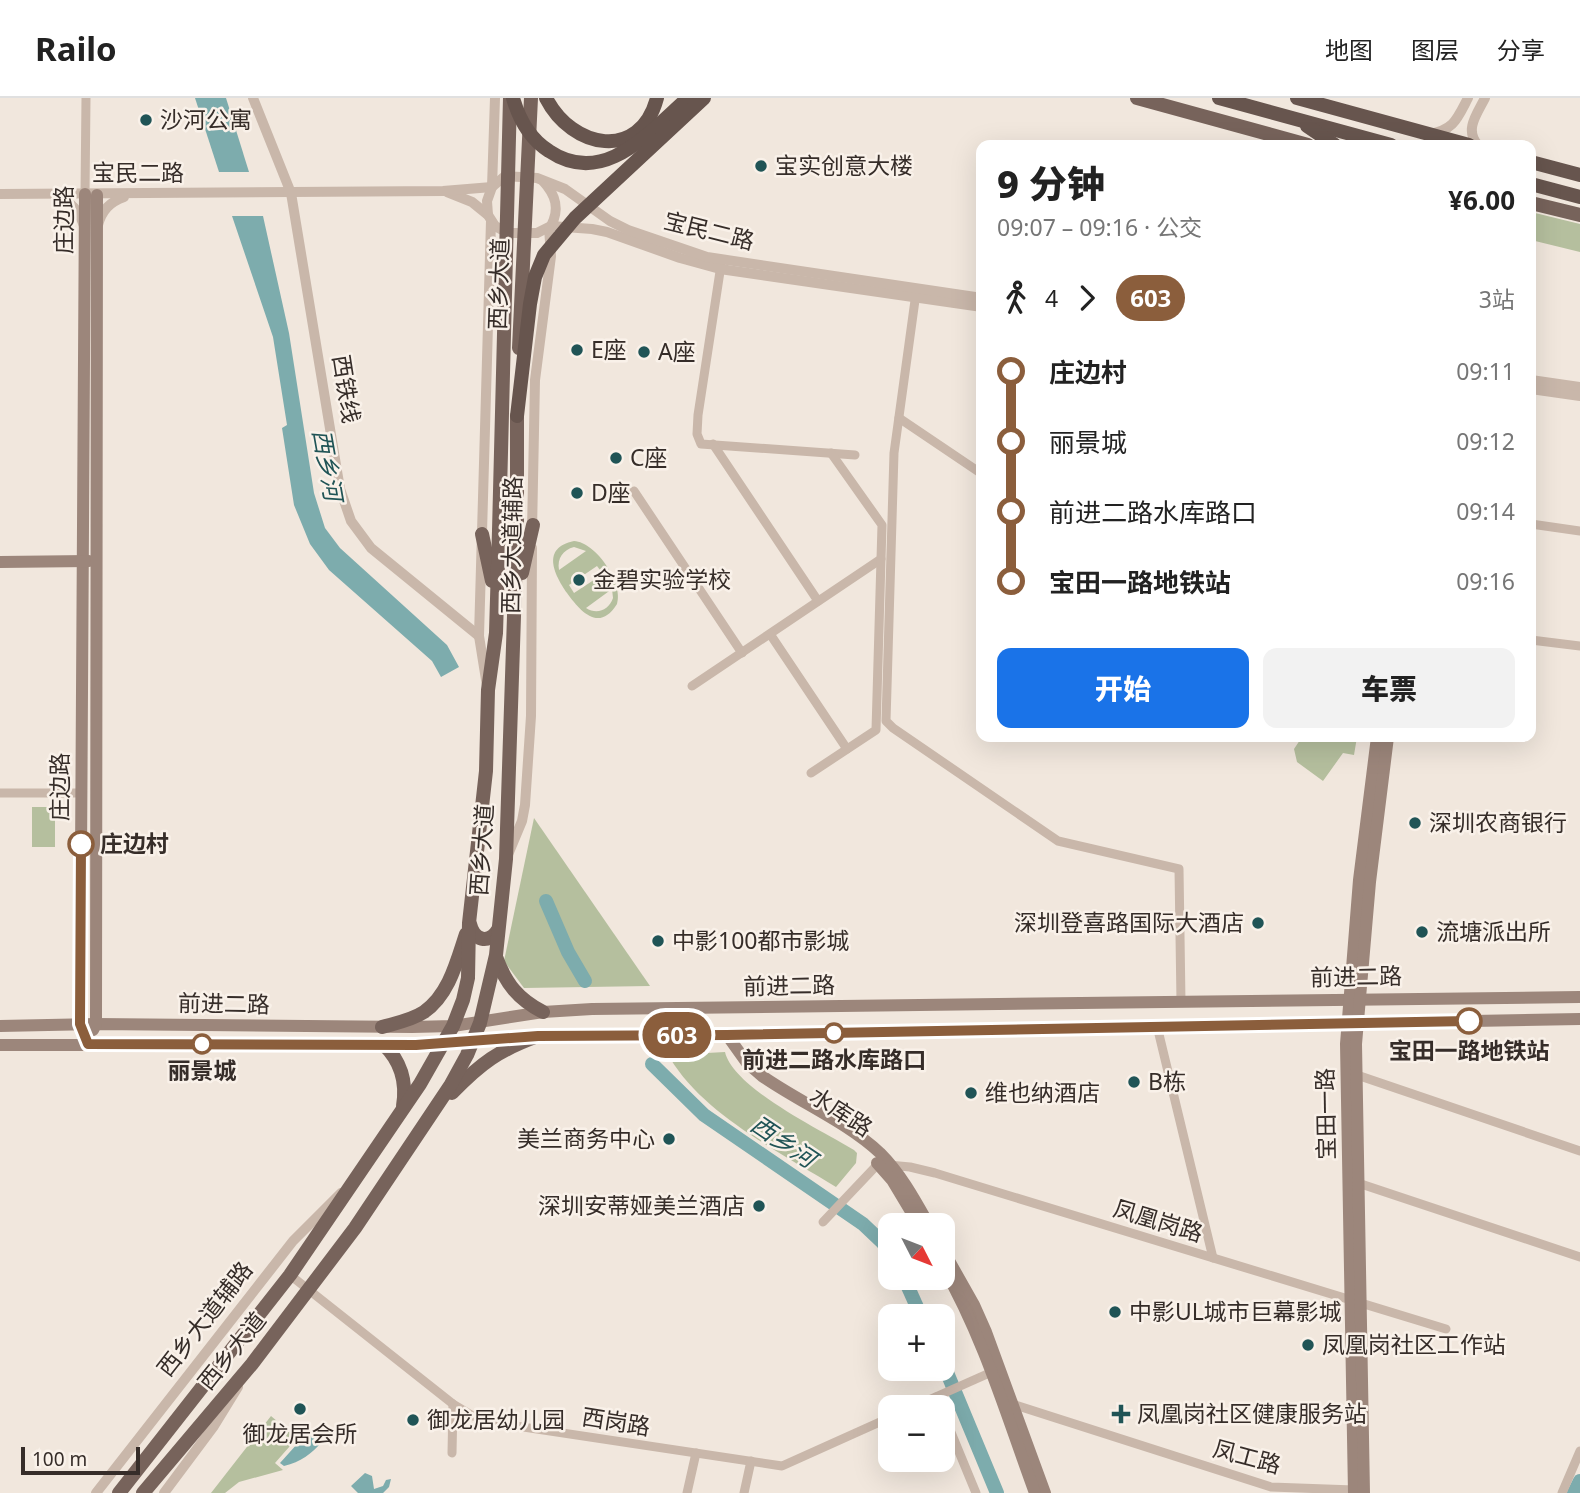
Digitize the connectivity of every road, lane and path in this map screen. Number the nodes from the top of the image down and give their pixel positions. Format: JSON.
{"nodes":[{"id":1,"x":86,"y":98,"type":"edge"},
{"id":2,"x":253,"y":98,"type":"edge"},
{"id":3,"x":495,"y":98,"type":"edge"},
{"id":4,"x":512,"y":98,"type":"edge"},
{"id":5,"x":531,"y":98,"type":"edge"},
{"id":6,"x":546,"y":98,"type":"edge"},
{"id":7,"x":657,"y":98,"type":"edge"},
{"id":8,"x":688,"y":98,"type":"edge"},
{"id":9,"x":705,"y":98,"type":"edge"},
{"id":10,"x":1137,"y":98,"type":"edge"},
{"id":11,"x":1219,"y":98,"type":"edge"},
{"id":12,"x":1297,"y":98,"type":"edge"},
{"id":13,"x":1468,"y":98,"type":"edge"},
{"id":14,"x":1485,"y":98,"type":"edge"},
{"id":15,"x":1297,"y":120,"type":"junction"},
{"id":16,"x":1428,"y":134,"type":"junction"},
{"id":17,"x":1290,"y":140,"type":"edge"},
{"id":18,"x":1327,"y":140,"type":"edge"},
{"id":19,"x":1372,"y":140,"type":"edge"},
{"id":20,"x":1450,"y":140,"type":"edge"},
{"id":21,"x":1475,"y":140,"type":"edge"},
{"id":22,"x":1536,"y":163,"type":"edge"},
{"id":23,"x":1580,"y":175,"type":"edge"},
{"id":24,"x":537,"y":178,"type":"junction"},
{"id":25,"x":1536,"y":185,"type":"edge"},
{"id":26,"x":492,"y":187,"type":"junction"},
{"id":27,"x":443,"y":191,"type":"junction"},
{"id":28,"x":291,"y":193,"type":"junction"},
{"id":29,"x":0,"y":194,"type":"edge"},
{"id":30,"x":47,"y":194,"type":"junction"},
{"id":31,"x":91,"y":194,"type":"junction"},
{"id":32,"x":134,"y":194,"type":"junction"},
{"id":33,"x":1580,"y":197,"type":"edge"},
{"id":34,"x":1536,"y":204,"type":"edge"},
{"id":35,"x":1580,"y":215,"type":"edge"},
{"id":36,"x":490,"y":218,"type":"junction"},
{"id":37,"x":550,"y":227,"type":"junction"},
{"id":38,"x":578,"y":228,"type":"junction"},
{"id":39,"x":91,"y":230,"type":"junction"},
{"id":40,"x":551,"y":256,"type":"junction"},
{"id":41,"x":721,"y":264,"type":"junction"},
{"id":42,"x":916,"y":293,"type":"junction"},
{"id":43,"x":976,"y":298,"type":"edge"},
{"id":44,"x":976,"y":306,"type":"edge"},
{"id":45,"x":1536,"y":381,"type":"edge"},
{"id":46,"x":1580,"y":387,"type":"edge"},
{"id":47,"x":1536,"y":390,"type":"edge"},
{"id":48,"x":1580,"y":396,"type":"edge"},
{"id":49,"x":517,"y":416,"type":"junction"},
{"id":50,"x":899,"y":418,"type":"junction"},
{"id":51,"x":713,"y":444,"type":"junction"},
{"id":52,"x":831,"y":453,"type":"junction"},
{"id":53,"x":855,"y":455,"type":"dead end"},
{"id":54,"x":976,"y":470,"type":"edge"},
{"id":55,"x":634,"y":491,"type":"dead end"},
{"id":56,"x":533,"y":525,"type":"junction"},
{"id":57,"x":1536,"y":525,"type":"edge"},
{"id":58,"x":1580,"y":531,"type":"edge"},
{"id":59,"x":482,"y":534,"type":"junction"},
{"id":60,"x":881,"y":559,"type":"junction"},
{"id":61,"x":82,"y":561,"type":"junction"},
{"id":62,"x":96,"y":561,"type":"junction"},
{"id":63,"x":0,"y":562,"type":"edge"},
{"id":64,"x":818,"y":601,"type":"junction"},
{"id":65,"x":497,"y":603,"type":"junction"},
{"id":66,"x":514,"y":605,"type":"junction"},
{"id":67,"x":770,"y":634,"type":"junction"},
{"id":68,"x":479,"y":636,"type":"junction"},
{"id":69,"x":1536,"y":641,"type":"edge"},
{"id":70,"x":1580,"y":646,"type":"edge"},
{"id":71,"x":742,"y":653,"type":"junction"},
{"id":72,"x":692,"y":686,"type":"dead end"},
{"id":73,"x":488,"y":690,"type":"junction"},
{"id":74,"x":1376,"y":742,"type":"edge"},
{"id":75,"x":1387,"y":742,"type":"edge"},
{"id":76,"x":847,"y":749,"type":"junction"},
{"id":77,"x":811,"y":773,"type":"dead end"},
{"id":78,"x":0,"y":793,"type":"edge"},
{"id":79,"x":81,"y":793,"type":"junction"},
{"id":80,"x":506,"y":859,"type":"junction"},
{"id":81,"x":469,"y":923,"type":"junction"},
{"id":82,"x":498,"y":930,"type":"junction"},
{"id":83,"x":496,"y":955,"type":"junction"},
{"id":84,"x":1580,"y":997,"type":"edge"},
{"id":85,"x":1354,"y":998,"type":"junction"},
{"id":86,"x":1181,"y":1002,"type":"junction"},
{"id":87,"x":543,"y":1012,"type":"junction"},
{"id":88,"x":1580,"y":1018,"type":"edge"},
{"id":89,"x":480,"y":1023,"type":"junction"},
{"id":90,"x":1352,"y":1023,"type":"junction"},
{"id":91,"x":80,"y":1024,"type":"junction"},
{"id":92,"x":96,"y":1024,"type":"junction"},
{"id":93,"x":0,"y":1026,"type":"edge"},
{"id":94,"x":453,"y":1026,"type":"junction"},
{"id":95,"x":1157,"y":1026,"type":"junction"},
{"id":96,"x":382,"y":1027,"type":"junction"},
{"id":97,"x":727,"y":1035,"type":"junction"},
{"id":98,"x":538,"y":1036,"type":"junction"},
{"id":99,"x":472,"y":1041,"type":"junction"},
{"id":100,"x":88,"y":1044,"type":"junction"},
{"id":101,"x":383,"y":1044,"type":"junction"},
{"id":102,"x":443,"y":1044,"type":"junction"},
{"id":103,"x":0,"y":1045,"type":"edge"},
{"id":104,"x":1357,"y":1075,"type":"junction"},
{"id":105,"x":402,"y":1111,"type":"junction"},
{"id":106,"x":433,"y":1111,"type":"junction"},
{"id":107,"x":1580,"y":1151,"type":"edge"},
{"id":108,"x":884,"y":1164,"type":"junction"},
{"id":109,"x":356,"y":1178,"type":"junction"},
{"id":110,"x":1359,"y":1183,"type":"junction"},
{"id":111,"x":912,"y":1213,"type":"edge"},
{"id":112,"x":922,"y":1213,"type":"edge"},
{"id":113,"x":823,"y":1222,"type":"dead end"},
{"id":114,"x":1213,"y":1258,"type":"junction"},
{"id":115,"x":1580,"y":1258,"type":"edge"},
{"id":116,"x":956,"y":1273,"type":"edge"},
{"id":117,"x":289,"y":1275,"type":"junction"},
{"id":118,"x":309,"y":1290,"type":"junction"},
{"id":119,"x":956,"y":1290,"type":"edge"},
{"id":120,"x":1356,"y":1302,"type":"junction"},
{"id":121,"x":1446,"y":1329,"type":"dead end"},
{"id":122,"x":252,"y":1364,"type":"junction"},
{"id":123,"x":995,"y":1371,"type":"junction"},
{"id":124,"x":938,"y":1395,"type":"edge"},
{"id":125,"x":453,"y":1404,"type":"junction"},
{"id":126,"x":1012,"y":1404,"type":"junction"},
{"id":127,"x":878,"y":1423,"type":"edge"},
{"id":128,"x":955,"y":1442,"type":"edge"},
{"id":129,"x":1580,"y":1451,"type":"edge"},
{"id":130,"x":452,"y":1453,"type":"dead end"},
{"id":131,"x":696,"y":1453,"type":"junction"},
{"id":132,"x":751,"y":1461,"type":"junction"},
{"id":133,"x":1578,"y":1461,"type":"edge"},
{"id":134,"x":1357,"y":1492,"type":"edge"},
{"id":135,"x":96,"y":1493,"type":"edge"},
{"id":136,"x":120,"y":1493,"type":"edge"},
{"id":137,"x":144,"y":1493,"type":"edge"},
{"id":138,"x":164,"y":1493,"type":"edge"},
{"id":139,"x":687,"y":1493,"type":"edge"},
{"id":140,"x":744,"y":1493,"type":"edge"},
{"id":141,"x":976,"y":1493,"type":"edge"},
{"id":142,"x":1035,"y":1493,"type":"edge"},
{"id":143,"x":1045,"y":1493,"type":"edge"},
{"id":144,"x":1562,"y":1493,"type":"edge"}],
"edges":[{"from":1,"to":31,"type":"street","name":"庄边路"},
{"from":2,"to":28,"type":"street","name":"西铁线"},
{"from":3,"to":26,"type":"street","name":"西乡大道辅路"},
{"from":4,"to":8,"type":"highway","bridge":true},
{"from":4,"to":65,"type":"main road","name":"西乡大道","bridge":true},
{"from":5,"to":49,"type":"main road","name":"西乡大道","bridge":true},
{"from":6,"to":7,"type":"highway"},
{"from":9,"to":49,"type":"highway","bridge":true},
{"from":10,"to":17,"type":"main road"},
{"from":11,"to":15,"type":"highway"},
{"from":12,"to":16,"type":"highway"},
{"from":13,"to":16,"type":"street"},
{"from":14,"to":21,"type":"street"},
{"from":15,"to":18,"type":"highway"},
{"from":15,"to":19,"type":"highway"},
{"from":16,"to":20,"type":"highway"},
{"from":22,"to":23,"type":"highway"},
{"from":24,"to":26,"type":"street","name":"宝民二路"},
{"from":24,"to":37,"type":"street","name":"西乡大道辅路"},
{"from":24,"to":41,"type":"street","name":"宝民二路"},
{"from":25,"to":33,"type":"highway"},
{"from":26,"to":27,"type":"street","name":"宝民二路"},
{"from":26,"to":36,"type":"street","name":"西乡大道辅路"},
{"from":27,"to":28,"type":"street","name":"宝民二路"},
{"from":27,"to":36,"type":"street","name":"宝民二路"},
{"from":28,"to":32,"type":"street","name":"宝民二路"},
{"from":28,"to":68,"type":"street","name":"西铁线"},
{"from":29,"to":30,"type":"street","name":"宝民二路"},
{"from":30,"to":31,"type":"street","name":"宝民二路"},
{"from":30,"to":39,"type":"street"},
{"from":31,"to":32,"type":"street","name":"宝民二路"},
{"from":31,"to":39,"type":"main road","name":"庄边路"},
{"from":32,"to":39,"type":"street"},
{"from":34,"to":35,"type":"main road"},
{"from":36,"to":37,"type":"street","name":"宝民二路"},
{"from":36,"to":59,"type":"street","name":"西乡大道辅路"},
{"from":37,"to":38,"type":"street","name":"宝民二路"},
{"from":37,"to":40,"type":"street","name":"西乡大道辅路"},
{"from":38,"to":40,"type":"street"},
{"from":38,"to":41,"type":"street","name":"宝民二路"},
{"from":39,"to":61,"type":"main road","name":"庄边路"},
{"from":39,"to":62,"type":"main road","name":"庄边路"},
{"from":40,"to":56,"type":"street","name":"西乡大道辅路"},
{"from":41,"to":42,"type":"street","name":"宝民二路"},
{"from":41,"to":51,"type":"street"},
{"from":42,"to":43,"type":"street","name":"宝民二路"},
{"from":42,"to":44,"type":"street","name":"宝民二路"},
{"from":42,"to":50,"type":"street"},
{"from":45,"to":46,"type":"street"},
{"from":47,"to":48,"type":"street"},
{"from":49,"to":66,"type":"main road","name":"西乡大道"},
{"from":50,"to":54,"type":"street"},
{"from":50,"to":86,"type":"street"},
{"from":51,"to":52,"type":"street"},
{"from":51,"to":64,"type":"street"},
{"from":52,"to":53,"type":"street"},
{"from":52,"to":60,"type":"street"},
{"from":55,"to":71,"type":"street"},
{"from":56,"to":66,"type":"main road"},
{"from":56,"to":80,"type":"street","name":"西乡大道辅路"},
{"from":57,"to":58,"type":"street"},
{"from":59,"to":65,"type":"main road"},
{"from":59,"to":68,"type":"street","name":"西乡大道辅路"},
{"from":60,"to":64,"type":"street"},
{"from":60,"to":76,"type":"street"},
{"from":61,"to":62,"type":"main road"},
{"from":61,"to":63,"type":"main road"},
{"from":61,"to":79,"type":"main road","name":"庄边路"},
{"from":62,"to":92,"type":"main road","name":"庄边路"},
{"from":64,"to":67,"type":"street"},
{"from":65,"to":73,"type":"main road","name":"西乡大道"},
{"from":66,"to":80,"type":"main road","name":"西乡大道"},
{"from":67,"to":71,"type":"street"},
{"from":67,"to":76,"type":"street"},
{"from":68,"to":73,"type":"street","name":"西乡大道辅路"},
{"from":69,"to":70,"type":"street"},
{"from":71,"to":72,"type":"street"},
{"from":73,"to":81,"type":"main road","name":"西乡大道"},
{"from":74,"to":85,"type":"main road","name":"宝田一路"},
{"from":75,"to":85,"type":"main road","name":"宝田一路"},
{"from":76,"to":77,"type":"street"},
{"from":78,"to":79,"type":"street"},
{"from":79,"to":91,"type":"main road","name":"庄边路"},
{"from":80,"to":82,"type":"main road","name":"西乡大道"},
{"from":81,"to":82,"type":"main road"},
{"from":81,"to":94,"type":"main road","name":"西乡大道"},
{"from":81,"to":96,"type":"main road"},
{"from":82,"to":83,"type":"main road","name":"西乡大道"},
{"from":83,"to":87,"type":"main road"},
{"from":83,"to":89,"type":"main road","name":"西乡大道"},
{"from":84,"to":85,"type":"main road","name":"前进二路"},
{"from":85,"to":86,"type":"main road","name":"前进二路"},
{"from":85,"to":90,"type":"main road","name":"宝田一路"},
{"from":86,"to":87,"type":"main road","name":"前进二路"},
{"from":87,"to":89,"type":"main road","name":"前进二路"},
{"from":88,"to":90,"type":"main road","name":"前进二路"},
{"from":89,"to":94,"type":"main road","name":"前进二路"},
{"from":89,"to":99,"type":"main road","name":"西乡大道"},
{"from":90,"to":95,"type":"main road","name":"前进二路"},
{"from":90,"to":104,"type":"main road","name":"宝田一路"},
{"from":90,"to":120,"type":"main road","name":"宝田一路"},
{"from":91,"to":92,"type":"main road","name":"前进二路"},
{"from":91,"to":93,"type":"main road","name":"前进二路"},
{"from":91,"to":100,"type":"main road","name":"庄边路"},
{"from":92,"to":96,"type":"main road","name":"前进二路"},
{"from":92,"to":100,"type":"main road","name":"庄边路"},
{"from":94,"to":96,"type":"main road","name":"前进二路"},
{"from":94,"to":102,"type":"main road","name":"西乡大道"},
{"from":95,"to":97,"type":"main road","name":"前进二路"},
{"from":95,"to":114,"type":"street"},
{"from":97,"to":98,"type":"main road","name":"前进二路"},
{"from":97,"to":108,"type":"main road","name":"水库路"},
{"from":98,"to":99,"type":"main road","name":"前进二路"},
{"from":98,"to":106,"type":"main road"},
{"from":99,"to":102,"type":"main road","name":"前进二路"},
{"from":99,"to":106,"type":"main road","name":"西乡大道"},
{"from":100,"to":101,"type":"main road","name":"前进二路"},
{"from":100,"to":103,"type":"main road","name":"前进二路"},
{"from":101,"to":102,"type":"main road","name":"前进二路"},
{"from":101,"to":105,"type":"main road"},
{"from":102,"to":105,"type":"main road","name":"西乡大道"},
{"from":104,"to":107,"type":"street"},
{"from":104,"to":110,"type":"main road","name":"宝田一路"},
{"from":105,"to":109,"type":"main road","name":"西乡大道"},
{"from":106,"to":118,"type":"main road","name":"西乡大道"},
{"from":108,"to":111,"type":"main road","name":"水库路"},
{"from":108,"to":112,"type":"main road","name":"水库路"},
{"from":108,"to":113,"type":"street"},
{"from":108,"to":114,"type":"street","name":"凤凰岗路"},
{"from":109,"to":117,"type":"main road","name":"西乡大道"},
{"from":109,"to":135,"type":"street","name":"西乡大道辅路"},
{"from":110,"to":115,"type":"street"},
{"from":110,"to":120,"type":"main road","name":"宝田一路"},
{"from":114,"to":120,"type":"street","name":"凤凰岗路"},
{"from":116,"to":123,"type":"main road"},
{"from":117,"to":118,"type":"street","name":"西岗路"},
{"from":117,"to":136,"type":"main road","name":"西乡大道"},
{"from":118,"to":122,"type":"main road","name":"西乡大道"},
{"from":118,"to":125,"type":"street","name":"西岗路"},
{"from":119,"to":123,"type":"main road"},
{"from":120,"to":121,"type":"street","name":"凤凰岗路"},
{"from":120,"to":134,"type":"main road","name":"宝田一路"},
{"from":122,"to":137,"type":"main road","name":"西乡大道"},
{"from":122,"to":138,"type":"street"},
{"from":123,"to":124,"type":"street"},
{"from":123,"to":126,"type":"main road"},
{"from":123,"to":142,"type":"main road"},
{"from":125,"to":130,"type":"street"},
{"from":125,"to":131,"type":"street","name":"西岗路"},
{"from":126,"to":134,"type":"street","name":"凤工路"},
{"from":126,"to":143,"type":"main road"},
{"from":127,"to":132,"type":"street","name":"西岗路"},
{"from":128,"to":141,"type":"street"},
{"from":129,"to":133,"type":"street"},
{"from":131,"to":132,"type":"street","name":"西岗路"},
{"from":131,"to":139,"type":"street"},
{"from":132,"to":140,"type":"street"},
{"from":133,"to":144,"type":"street"}]}
